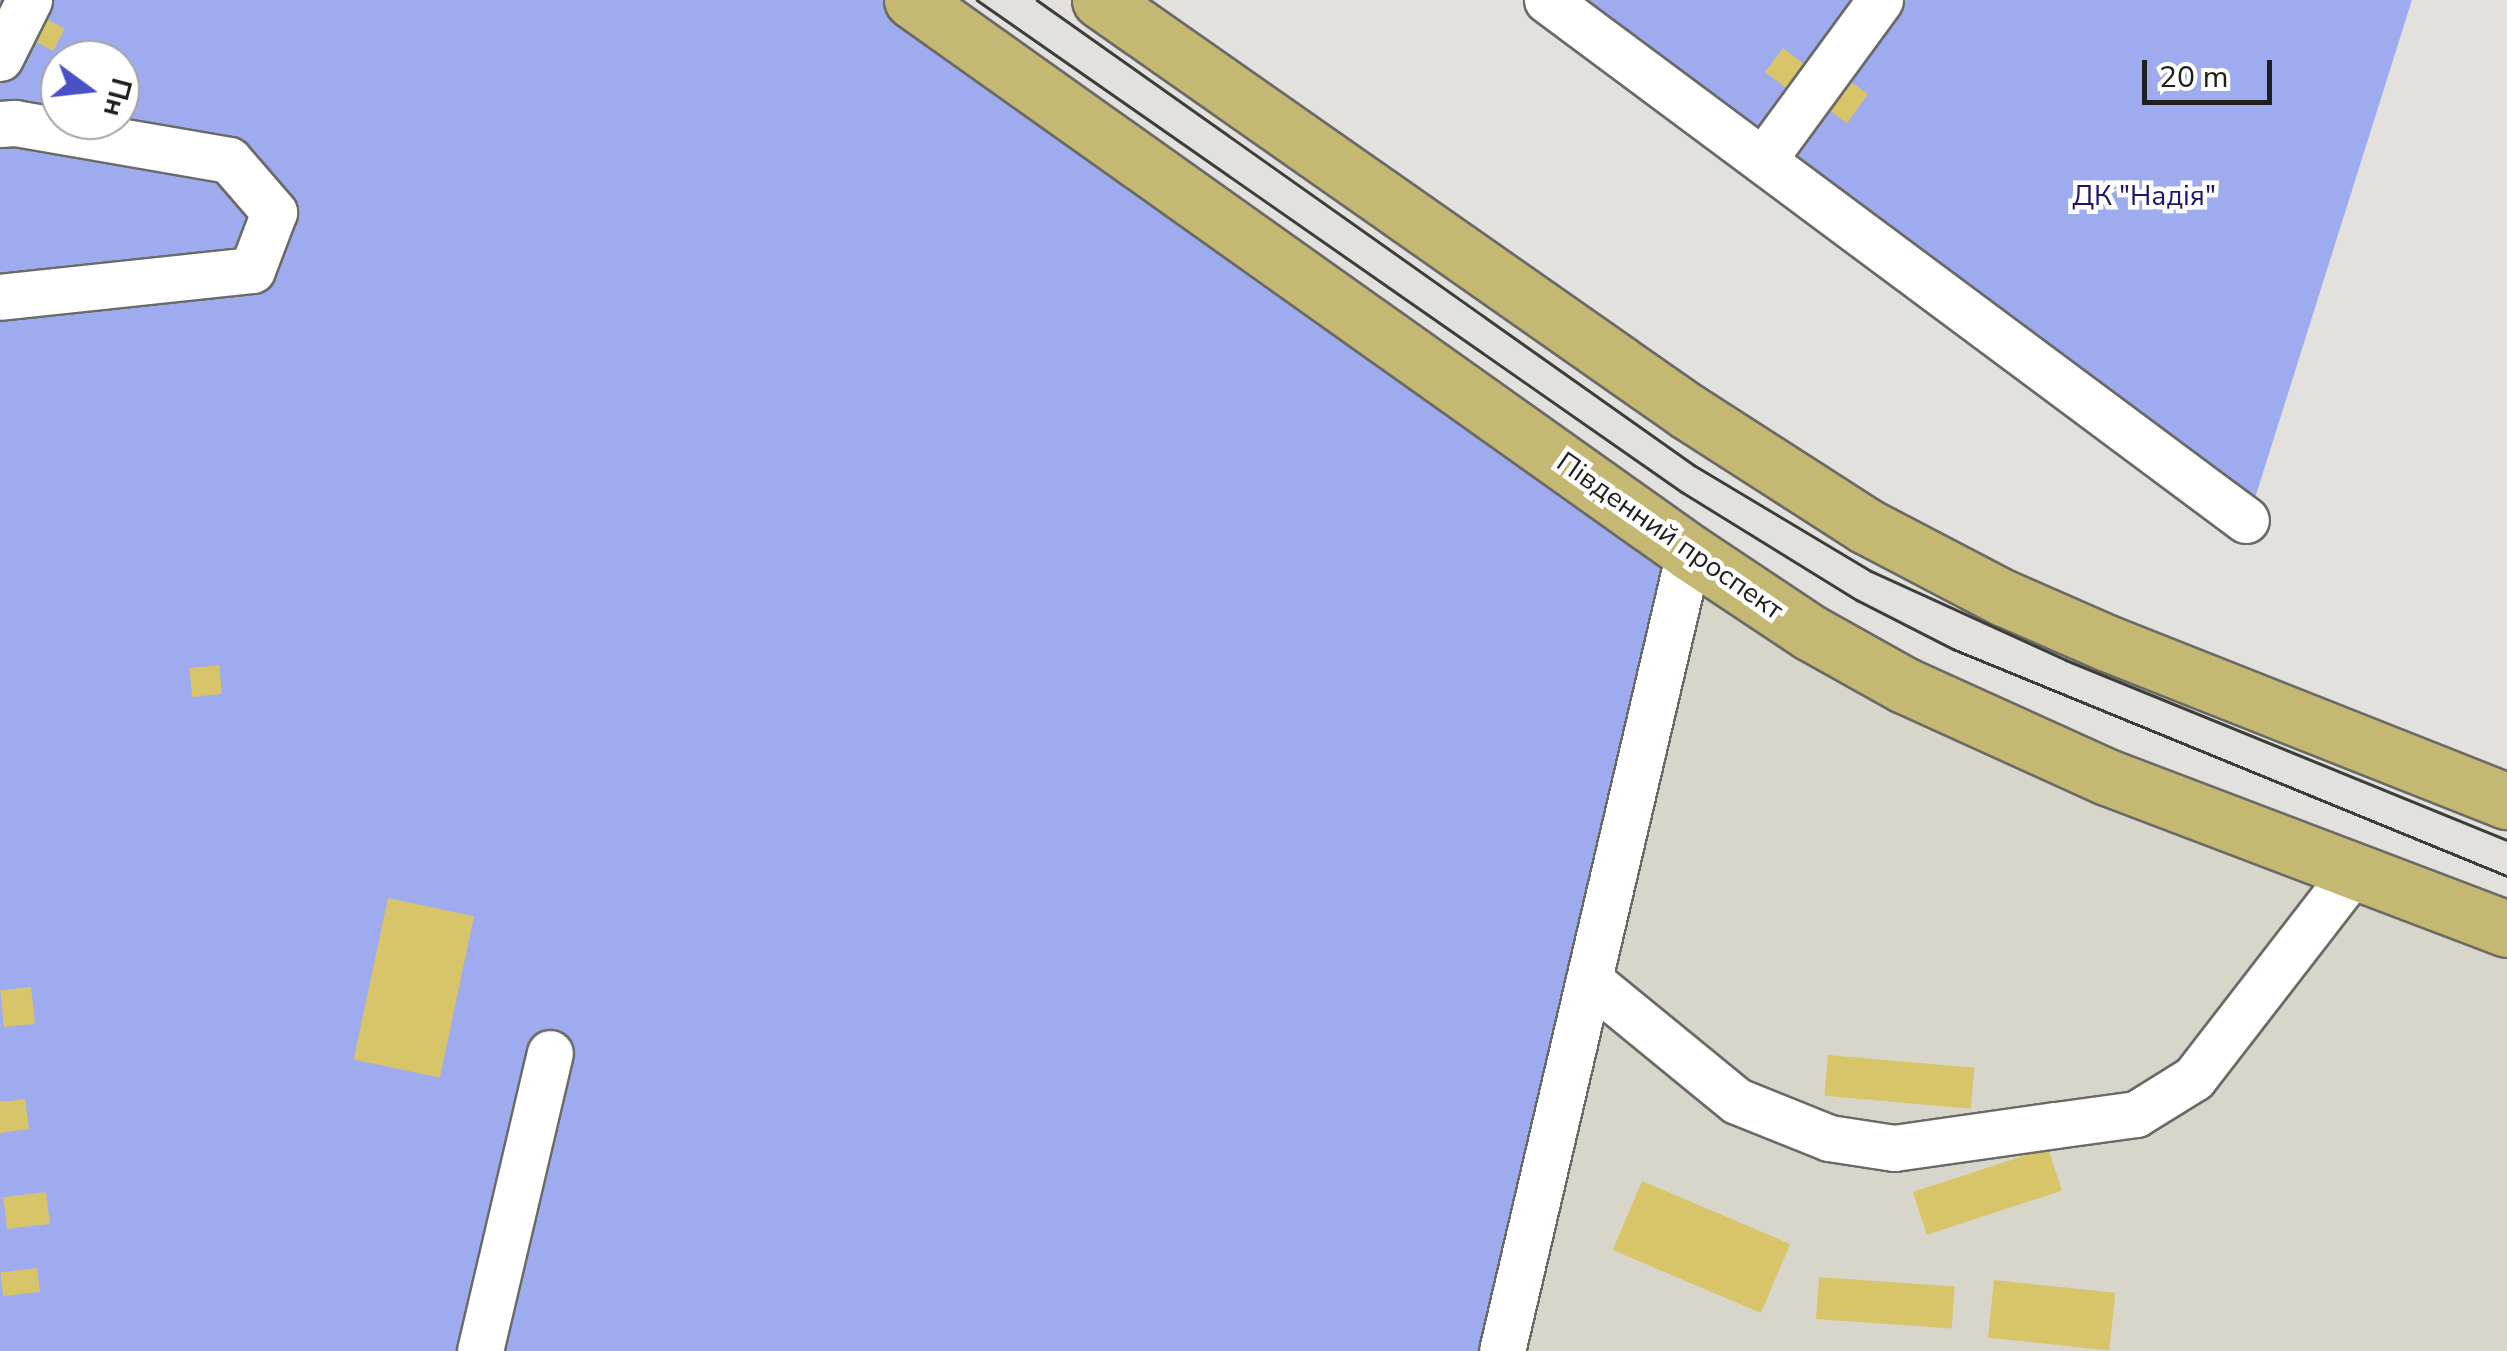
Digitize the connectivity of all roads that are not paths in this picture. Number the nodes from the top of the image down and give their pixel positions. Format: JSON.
{"nodes":[{"id":1,"x":29,"y":0,"type":"edge"},
{"id":2,"x":912,"y":0,"type":"edge"},
{"id":3,"x":1100,"y":0,"type":"edge"},
{"id":4,"x":1547,"y":0,"type":"edge"},
{"id":5,"x":1880,"y":0,"type":"edge"},
{"id":6,"x":0,"y":58,"type":"edge"},
{"id":7,"x":0,"y":124,"type":"edge"},
{"id":8,"x":1763,"y":160,"type":"junction"},
{"id":9,"x":0,"y":296,"type":"edge"},
{"id":10,"x":2246,"y":520,"type":"dead end"},
{"id":11,"x":1689,"y":552,"type":"junction"},
{"id":12,"x":2507,"y":801,"type":"edge"},
{"id":13,"x":2354,"y":871,"type":"junction"},
{"id":14,"x":2507,"y":928,"type":"edge"},
{"id":15,"x":1589,"y":980,"type":"junction"},
{"id":16,"x":550,"y":1052,"type":"dead end"},
{"id":17,"x":480,"y":1351,"type":"edge"},
{"id":18,"x":1502,"y":1351,"type":"edge"}],
"edges":[{"from":1,"to":6,"type":"lane"},
{"from":2,"to":11,"type":"main road","name":"Південний проспект"},
{"from":3,"to":12,"type":"main road"},
{"from":4,"to":8,"type":"lane"},
{"from":5,"to":8,"type":"lane"},
{"from":7,"to":9,"type":"lane"},
{"from":8,"to":10,"type":"lane"},
{"from":11,"to":13,"type":"main road","name":"Південний проспект"},
{"from":11,"to":15,"type":"lane"},
{"from":13,"to":14,"type":"main road","name":"Південний проспект"},
{"from":13,"to":15,"type":"lane"},
{"from":15,"to":18,"type":"lane"},
{"from":16,"to":17,"type":"lane"}]}
